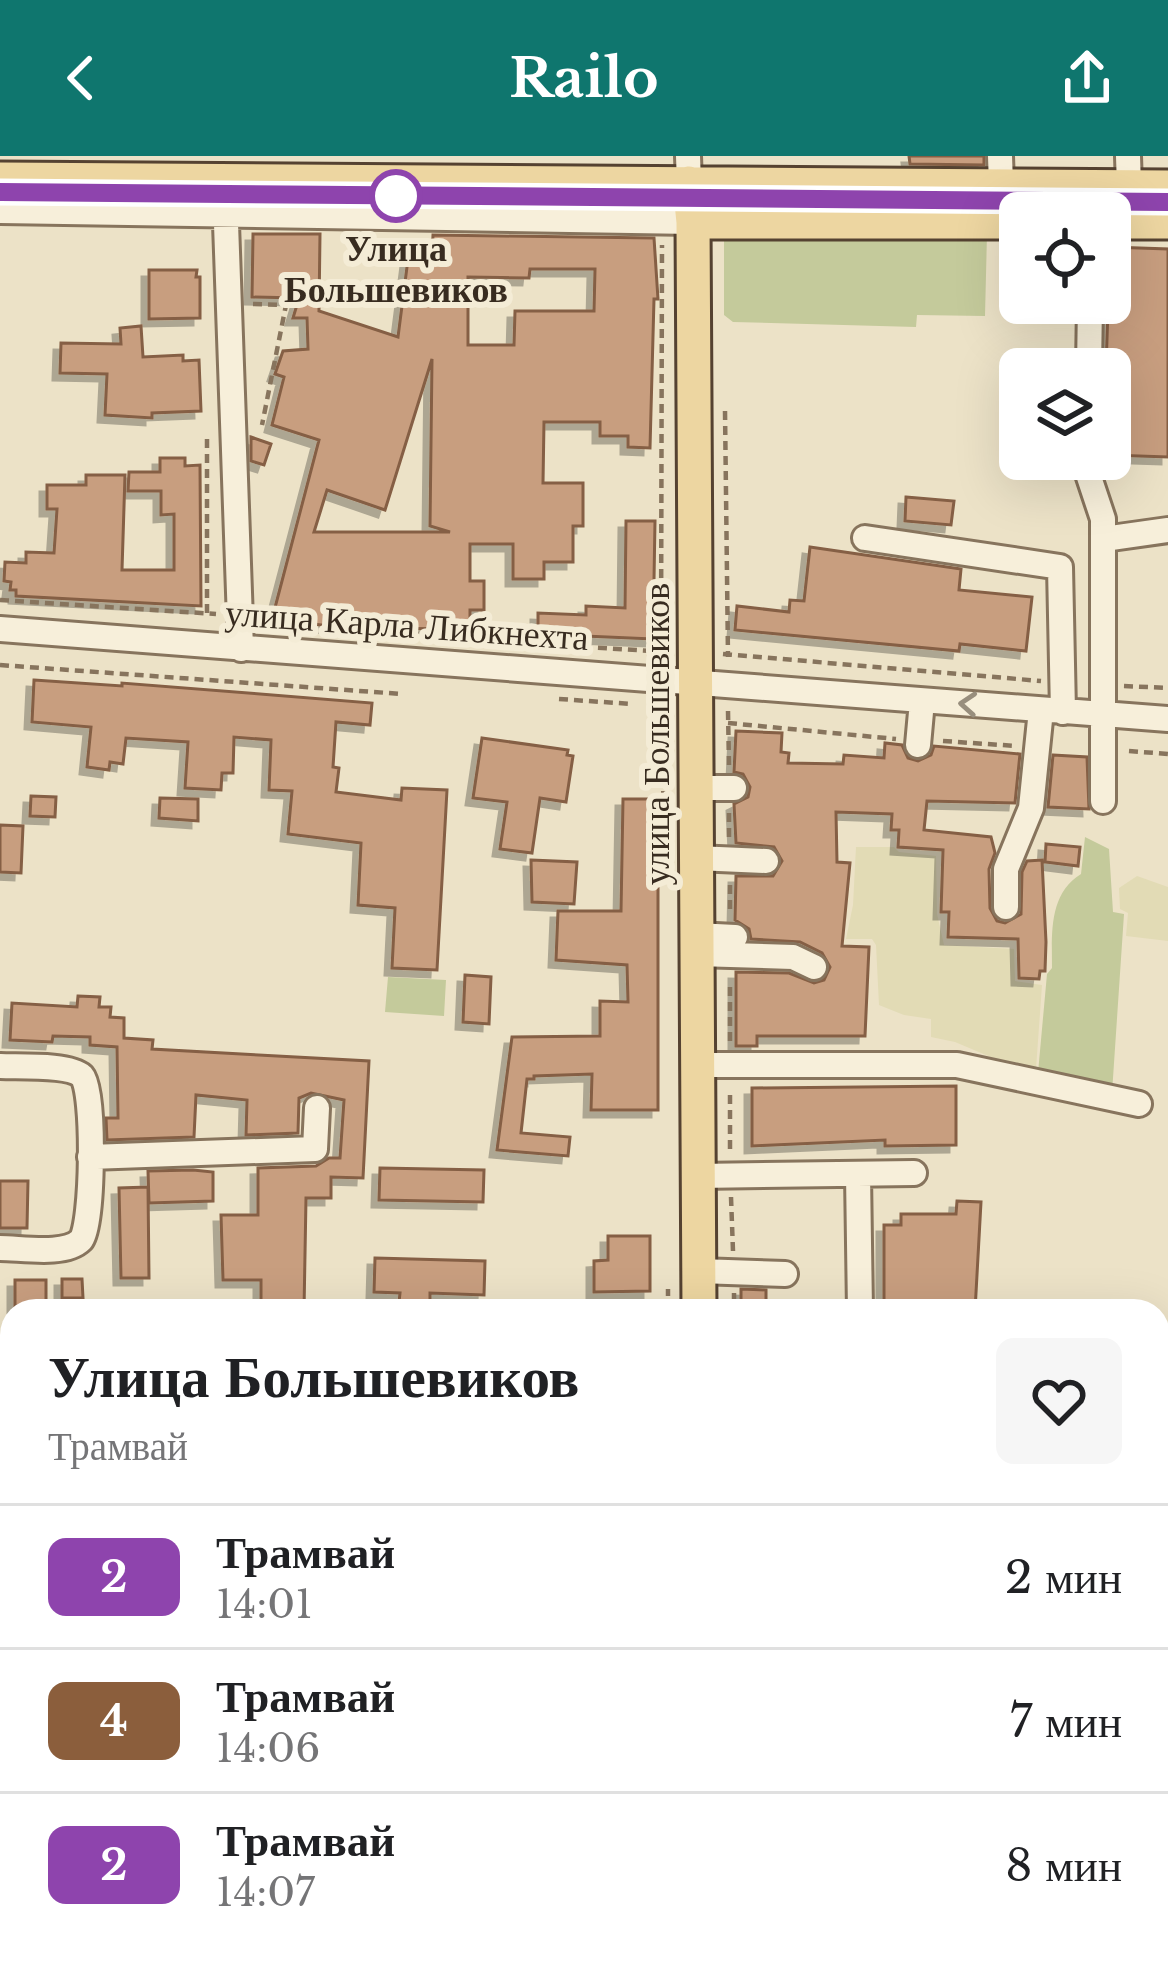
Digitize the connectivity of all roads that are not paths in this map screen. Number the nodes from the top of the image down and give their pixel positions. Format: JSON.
{"nodes":[{"id":1,"x":688,"y":170,"type":"edge"},
{"id":2,"x":1000,"y":170,"type":"edge"},
{"id":3,"x":1129,"y":171,"type":"edge"},
{"id":4,"x":0,"y":179,"type":"edge"},
{"id":5,"x":1168,"y":187,"type":"edge"},
{"id":6,"x":225,"y":197,"type":"junction"},
{"id":7,"x":0,"y":211,"type":"edge"},
{"id":8,"x":683,"y":221,"type":"junction"},
{"id":9,"x":1168,"y":221,"type":"edge"},
{"id":10,"x":999,"y":222,"type":"edge"},
{"id":11,"x":1131,"y":222,"type":"edge"},
{"id":12,"x":1090,"y":480,"type":"edge"},
{"id":13,"x":1168,"y":530,"type":"edge"},
{"id":14,"x":866,"y":538,"type":"dead end"},
{"id":15,"x":1104,"y":539,"type":"junction"},
{"id":16,"x":0,"y":629,"type":"edge"},
{"id":17,"x":241,"y":649,"type":"junction"},
{"id":18,"x":694,"y":668,"type":"junction"},
{"id":19,"x":922,"y":701,"type":"junction"},
{"id":20,"x":1052,"y":711,"type":"junction"},
{"id":21,"x":1105,"y":715,"type":"junction"},
{"id":22,"x":1168,"y":719,"type":"edge"},
{"id":23,"x":918,"y":742,"type":"road end"},
{"id":24,"x":1102,"y":801,"type":"dead end"},
{"id":25,"x":766,"y":861,"type":"dead end"},
{"id":26,"x":697,"y":863,"type":"junction"},
{"id":27,"x":1006,"y":907,"type":"dead end"},
{"id":28,"x":718,"y":944,"type":"junction"},
{"id":29,"x":814,"y":967,"type":"dead end"},
{"id":30,"x":0,"y":1066,"type":"edge"},
{"id":31,"x":714,"y":1066,"type":"junction"},
{"id":32,"x":1139,"y":1104,"type":"dead end"},
{"id":33,"x":317,"y":1108,"type":"dead end"},
{"id":34,"x":90,"y":1157,"type":"junction"},
{"id":35,"x":914,"y":1173,"type":"dead end"},
{"id":36,"x":859,"y":1174,"type":"junction"},
{"id":37,"x":714,"y":1176,"type":"junction"},
{"id":38,"x":0,"y":1248,"type":"edge"},
{"id":39,"x":699,"y":1271,"type":"junction"},
{"id":40,"x":785,"y":1274,"type":"dead end"},
{"id":41,"x":699,"y":1299,"type":"edge"},
{"id":42,"x":860,"y":1299,"type":"edge"}],
"edges":[{"from":1,"to":2,"type":"main road"},
{"from":1,"to":6,"type":"main road"},
{"from":1,"to":8,"type":"main road","name":"улица Большевиков"},
{"from":2,"to":3,"type":"main road"},
{"from":3,"to":5,"type":"main road"},
{"from":4,"to":6,"type":"main road"},
{"from":6,"to":7,"type":"street"},
{"from":6,"to":8,"type":"street"},
{"from":6,"to":17,"type":"street"},
{"from":8,"to":10,"type":"main road"},
{"from":8,"to":18,"type":"main road","name":"улица Большевиков"},
{"from":9,"to":11,"type":"main road"},
{"from":12,"to":15,"type":"street"},
{"from":13,"to":15,"type":"street"},
{"from":14,"to":20,"type":"street"},
{"from":15,"to":21,"type":"street"},
{"from":16,"to":17,"type":"street","name":"улица Карла Либкнехта"},
{"from":17,"to":18,"type":"street","name":"улица Карла Либкнехта"},
{"from":18,"to":19,"type":"street","name":"улица Карла Либкнехта"},
{"from":18,"to":26,"type":"main road","name":"улица Большевиков"},
{"from":20,"to":19,"type":"street","name":"улица Карла Либкнехта","one_way":true},
{"from":19,"to":23,"type":"street"},
{"from":20,"to":21,"type":"street","name":"улица Карла Либкнехта"},
{"from":20,"to":27,"type":"street"},
{"from":21,"to":22,"type":"street","name":"улица Карла Либкнехта"},
{"from":21,"to":24,"type":"street"},
{"from":25,"to":26,"type":"street"},
{"from":26,"to":28,"type":"main road","name":"улица Большевиков"},
{"from":28,"to":29,"type":"street"},
{"from":28,"to":31,"type":"main road","name":"улица Большевиков"},
{"from":30,"to":34,"type":"street"},
{"from":31,"to":32,"type":"street"},
{"from":31,"to":37,"type":"main road","name":"улица Большевиков"},
{"from":33,"to":34,"type":"street"},
{"from":34,"to":38,"type":"street"},
{"from":35,"to":36,"type":"street"},
{"from":36,"to":37,"type":"street"},
{"from":36,"to":42,"type":"street"},
{"from":37,"to":39,"type":"main road","name":"улица Большевиков"},
{"from":39,"to":40,"type":"street"},
{"from":39,"to":41,"type":"main road","name":"улица Большевиков"}]}
